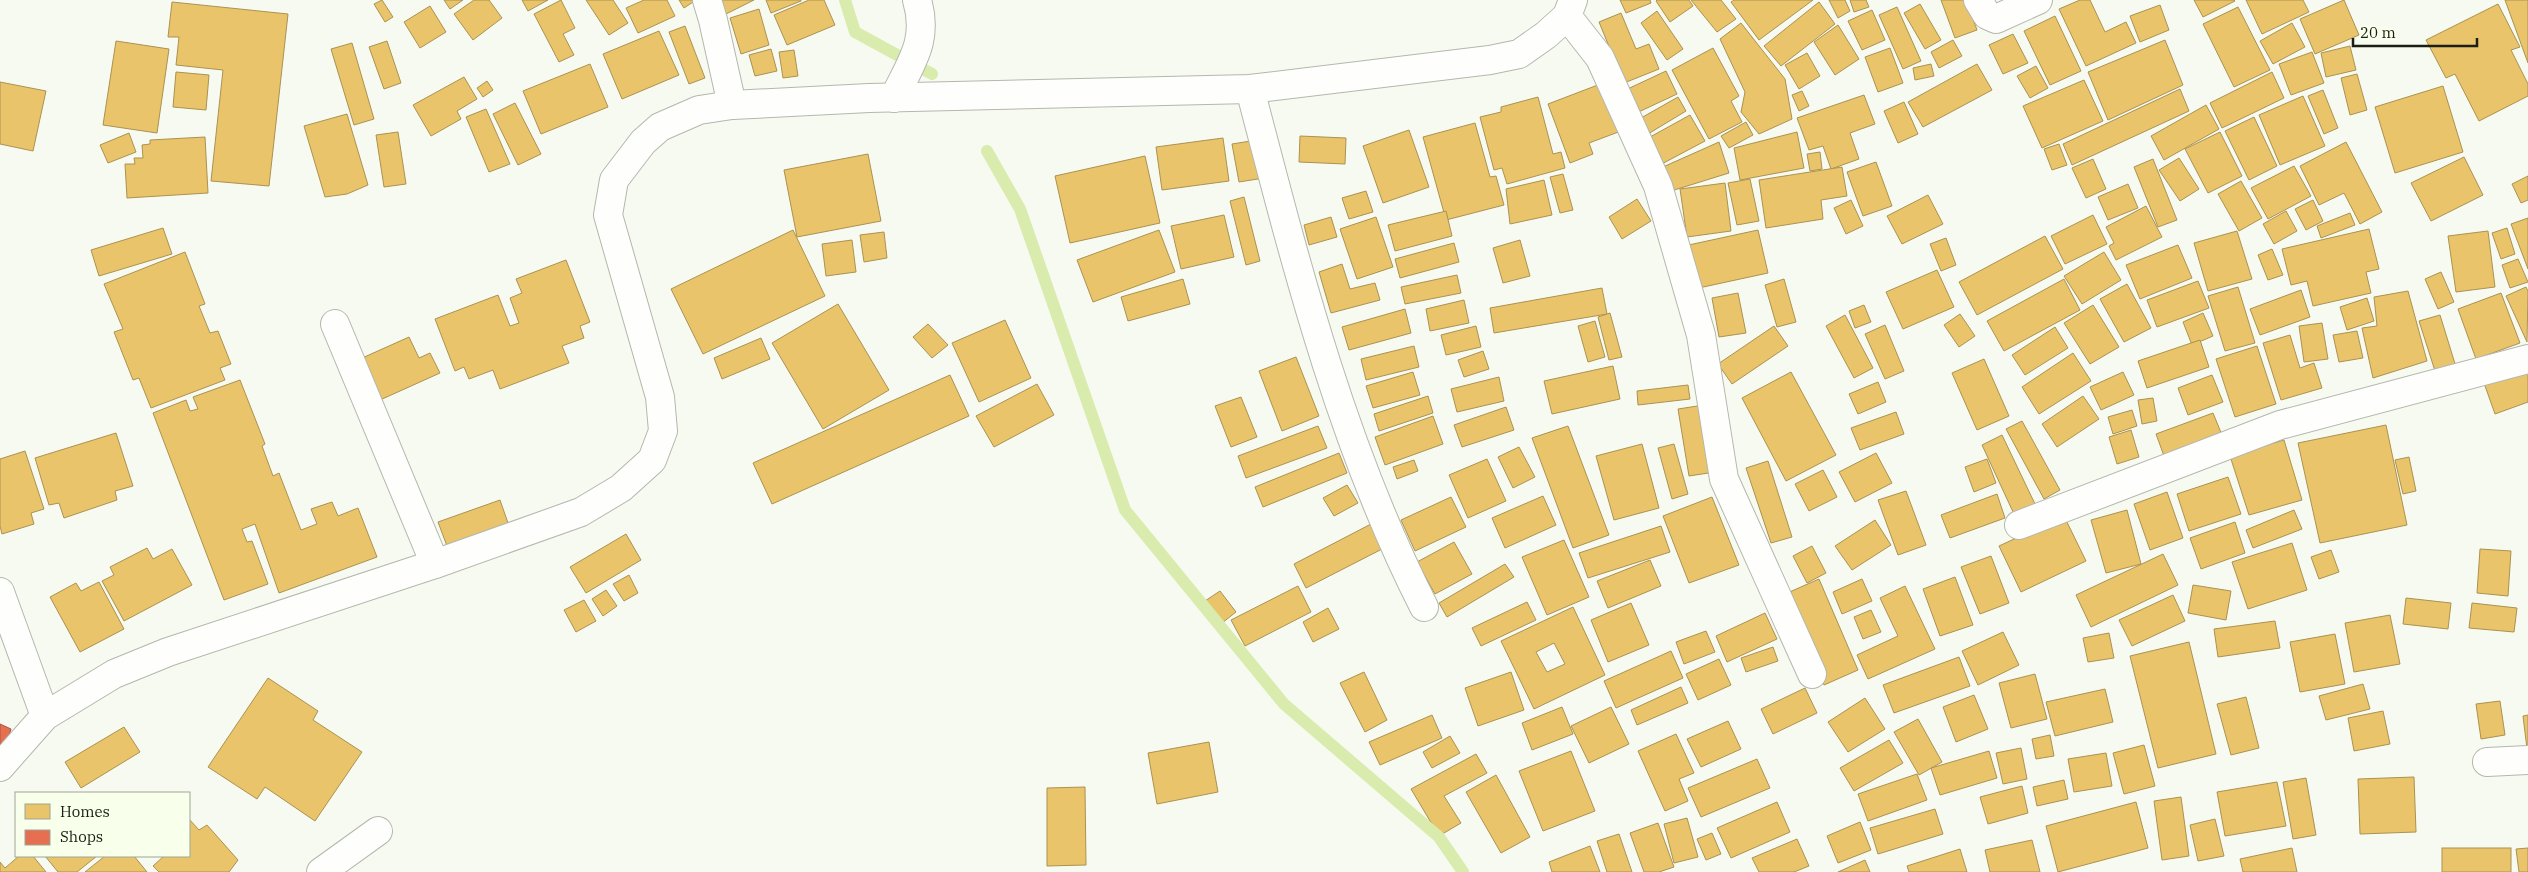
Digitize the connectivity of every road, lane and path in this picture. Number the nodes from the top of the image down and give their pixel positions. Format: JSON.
{"nodes":[{"id":1,"x":707,"y":0,"type":"edge"},
{"id":2,"x":917,"y":0,"type":"edge"},
{"id":3,"x":1978,"y":0,"type":"edge"},
{"id":4,"x":2038,"y":0,"type":"edge"},
{"id":5,"x":1570,"y":8,"type":"edge"},
{"id":6,"x":1250,"y":89,"type":"junction"},
{"id":7,"x":894,"y":98,"type":"junction"},
{"id":8,"x":732,"y":104,"type":"junction"},
{"id":9,"x":335,"y":324,"type":"dead end"},
{"id":10,"x":2528,"y":359,"type":"edge"},
{"id":11,"x":2019,"y":525,"type":"dead end"},
{"id":12,"x":435,"y":564,"type":"junction"},
{"id":13,"x":0,"y":592,"type":"edge"},
{"id":14,"x":1424,"y":607,"type":"dead end"},
{"id":15,"x":1812,"y":674,"type":"dead end"},
{"id":16,"x":45,"y":716,"type":"junction"},
{"id":17,"x":2528,"y":760,"type":"edge"},
{"id":18,"x":2487,"y":762,"type":"dead end"},
{"id":19,"x":0,"y":767,"type":"edge"},
{"id":20,"x":378,"y":831,"type":"dead end"},
{"id":21,"x":321,"y":872,"type":"edge"}],
"edges":[{"from":1,"to":8,"type":"street"},
{"from":2,"to":7,"type":"street"},
{"from":3,"to":4,"type":"street"},
{"from":5,"to":6,"type":"street"},
{"from":5,"to":15,"type":"street"},
{"from":6,"to":7,"type":"street"},
{"from":6,"to":14,"type":"street"},
{"from":7,"to":8,"type":"street"},
{"from":8,"to":12,"type":"street"},
{"from":9,"to":12,"type":"street"},
{"from":10,"to":11,"type":"street"},
{"from":12,"to":16,"type":"street"},
{"from":13,"to":16,"type":"street"},
{"from":16,"to":19,"type":"street"},
{"from":17,"to":18,"type":"street"},
{"from":20,"to":21,"type":"street"}]}
